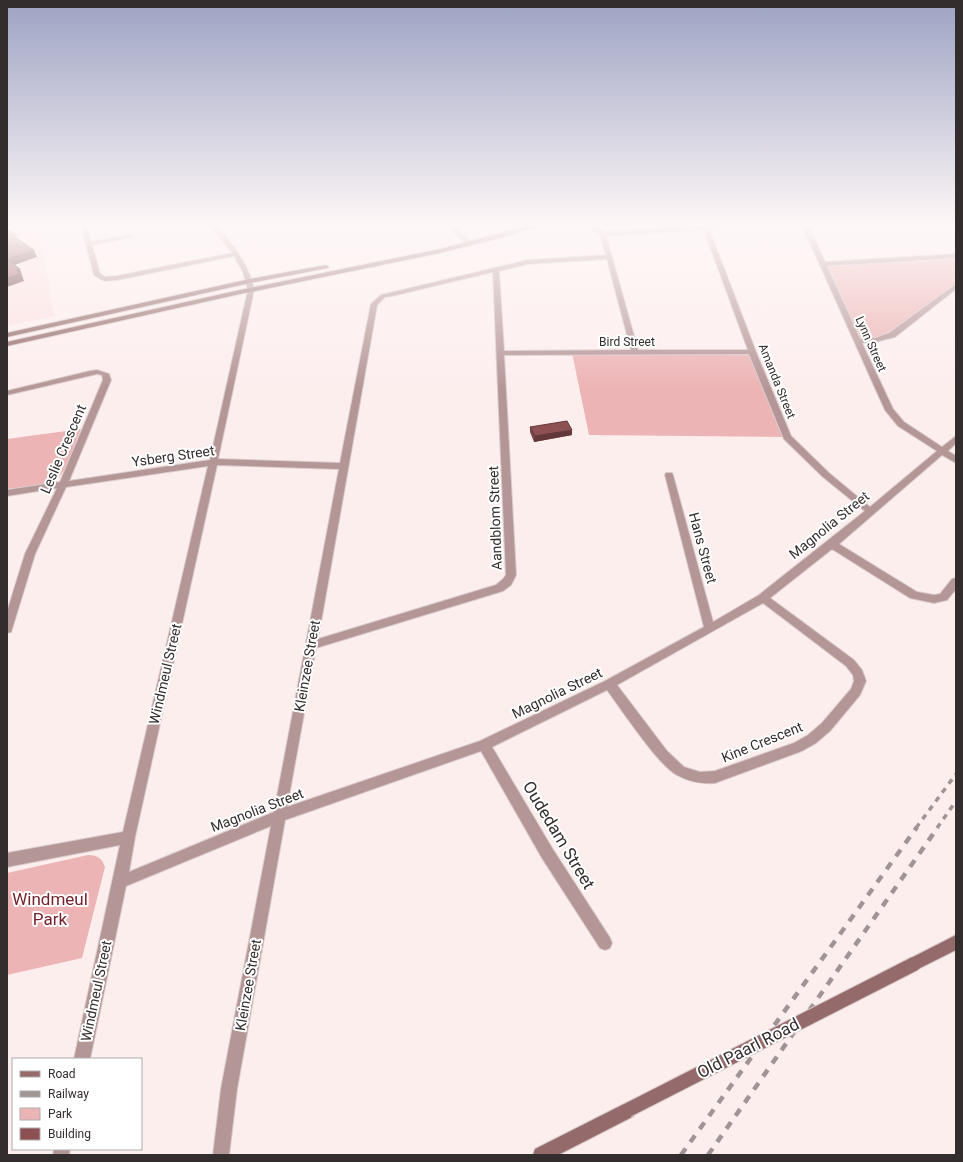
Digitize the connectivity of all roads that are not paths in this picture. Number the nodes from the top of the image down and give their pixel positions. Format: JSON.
{"nodes":[{"id":1,"x":260,"y":279,"type":"edge"},
{"id":2,"x":298,"y":279,"type":"edge"},
{"id":3,"x":453,"y":279,"type":"edge"},
{"id":4,"x":497,"y":279,"type":"edge"},
{"id":5,"x":615,"y":279,"type":"edge"},
{"id":6,"x":722,"y":279,"type":"edge"},
{"id":7,"x":831,"y":279,"type":"edge"},
{"id":8,"x":250,"y":281,"type":"junction"},
{"id":9,"x":956,"y":286,"type":"edge"},
{"id":10,"x":251,"y":290,"type":"junction"},
{"id":11,"x":7,"y":334,"type":"edge"},
{"id":12,"x":857,"y":341,"type":"junction"},
{"id":13,"x":7,"y":344,"type":"edge"},
{"id":14,"x":752,"y":352,"type":"junction"},
{"id":15,"x":501,"y":353,"type":"junction"},
{"id":16,"x":634,"y":353,"type":"junction"},
{"id":17,"x":7,"y":392,"type":"edge"},
{"id":18,"x":956,"y":439,"type":"edge"},
{"id":19,"x":942,"y":450,"type":"junction"},
{"id":20,"x":956,"y":460,"type":"edge"},
{"id":21,"x":214,"y":462,"type":"junction"},
{"id":22,"x":344,"y":466,"type":"junction"},
{"id":23,"x":668,"y":475,"type":"dead end"},
{"id":24,"x":62,"y":485,"type":"junction"},
{"id":25,"x":7,"y":493,"type":"edge"},
{"id":26,"x":870,"y":511,"type":"junction"},
{"id":27,"x":832,"y":544,"type":"junction"},
{"id":28,"x":956,"y":582,"type":"edge"},
{"id":29,"x":763,"y":598,"type":"junction"},
{"id":30,"x":7,"y":629,"type":"edge"},
{"id":31,"x":710,"y":629,"type":"junction"},
{"id":32,"x":311,"y":645,"type":"junction"},
{"id":33,"x":609,"y":684,"type":"junction"},
{"id":34,"x":484,"y":745,"type":"junction"},
{"id":35,"x":280,"y":816,"type":"junction"},
{"id":36,"x":128,"y":837,"type":"junction"},
{"id":37,"x":7,"y":860,"type":"edge"},
{"id":38,"x":120,"y":882,"type":"junction"},
{"id":39,"x":956,"y":942,"type":"edge"},
{"id":40,"x":605,"y":943,"type":"dead end"},
{"id":41,"x":82,"y":1058,"type":"edge"},
{"id":42,"x":221,"y":1155,"type":"edge"},
{"id":43,"x":541,"y":1155,"type":"edge"}],
"edges":[{"from":1,"to":8,"type":"street"},
{"from":2,"to":10,"type":"street"},
{"from":3,"to":22,"type":"street","name":"Kleinzee Street"},
{"from":4,"to":15,"type":"street","name":"Aandblom Street"},
{"from":5,"to":16,"type":"street"},
{"from":6,"to":14,"type":"street","name":"Amanda Street"},
{"from":7,"to":12,"type":"street","name":"Lynn Street"},
{"from":8,"to":10,"type":"street","name":"Windmeul Street"},
{"from":8,"to":11,"type":"street"},
{"from":9,"to":12,"type":"street"},
{"from":10,"to":13,"type":"street"},
{"from":10,"to":21,"type":"street","name":"Windmeul Street"},
{"from":12,"to":19,"type":"street","name":"Lynn Street"},
{"from":14,"to":16,"type":"street","name":"Bird Street"},
{"from":14,"to":26,"type":"street","name":"Amanda Street"},
{"from":15,"to":16,"type":"street","name":"Bird Street"},
{"from":15,"to":32,"type":"street","name":"Aandblom Street"},
{"from":17,"to":24,"type":"street","name":"Leslie Crescent"},
{"from":18,"to":19,"type":"street","name":"Magnolia Street"},
{"from":19,"to":20,"type":"street","name":"Lynn Street"},
{"from":19,"to":26,"type":"street","name":"Magnolia Street"},
{"from":21,"to":22,"type":"street","name":"Ysberg Street"},
{"from":21,"to":24,"type":"street","name":"Ysberg Street"},
{"from":21,"to":36,"type":"street","name":"Windmeul Street"},
{"from":22,"to":32,"type":"street","name":"Kleinzee Street"},
{"from":23,"to":31,"type":"street","name":"Hans Street"},
{"from":24,"to":25,"type":"street","name":"Ysberg Street"},
{"from":24,"to":30,"type":"street","name":"Leslie Crescent"},
{"from":26,"to":27,"type":"street","name":"Magnolia Street"},
{"from":27,"to":28,"type":"street"},
{"from":27,"to":29,"type":"street","name":"Magnolia Street"},
{"from":29,"to":31,"type":"street","name":"Magnolia Street"},
{"from":29,"to":33,"type":"street","name":"Kine Crescent"},
{"from":31,"to":33,"type":"street","name":"Magnolia Street"},
{"from":32,"to":35,"type":"street","name":"Kleinzee Street"},
{"from":33,"to":34,"type":"street","name":"Magnolia Street"},
{"from":34,"to":35,"type":"street","name":"Magnolia Street"},
{"from":34,"to":40,"type":"street","name":"Oudedam Street"},
{"from":35,"to":38,"type":"street","name":"Magnolia Street"},
{"from":35,"to":42,"type":"street","name":"Kleinzee Street"},
{"from":36,"to":37,"type":"street"},
{"from":36,"to":38,"type":"street","name":"Windmeul Street"},
{"from":38,"to":41,"type":"street","name":"Windmeul Street"},
{"from":39,"to":43,"type":"street","name":"Old Paarl Road","bridge":true}]}
